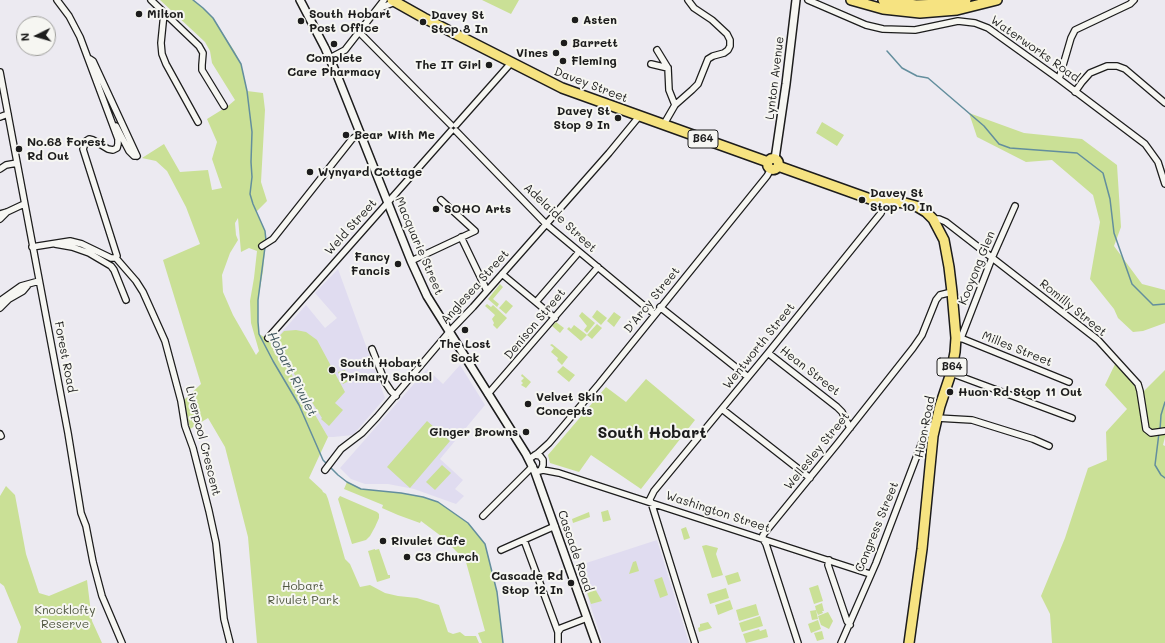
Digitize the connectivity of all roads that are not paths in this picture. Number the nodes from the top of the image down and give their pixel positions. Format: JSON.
{"nodes":[{"id":1,"x":57,"y":0,"type":"edge"},
{"id":2,"x":151,"y":0,"type":"edge"},
{"id":3,"x":300,"y":0,"type":"edge"},
{"id":4,"x":384,"y":0,"type":"edge"},
{"id":5,"x":688,"y":0,"type":"edge"},
{"id":6,"x":796,"y":0,"type":"edge"},
{"id":7,"x":808,"y":0,"type":"edge"},
{"id":8,"x":851,"y":0,"type":"edge"},
{"id":9,"x":883,"y":0,"type":"edge"},
{"id":10,"x":966,"y":0,"type":"edge"},
{"id":11,"x":997,"y":0,"type":"edge"},
{"id":12,"x":1134,"y":0,"type":"edge"},
{"id":13,"x":394,"y":1,"type":"edge"},
{"id":14,"x":378,"y":9,"type":"junction"},
{"id":15,"x":164,"y":13,"type":"junction"},
{"id":16,"x":359,"y":32,"type":"junction"},
{"id":17,"x":657,"y":50,"type":"dead end"},
{"id":18,"x":88,"y":57,"type":"junction"},
{"id":19,"x":330,"y":58,"type":"junction"},
{"id":20,"x":511,"y":63,"type":"junction"},
{"id":21,"x":651,"y":64,"type":"dead end"},
{"id":22,"x":668,"y":68,"type":"junction"},
{"id":23,"x":0,"y":72,"type":"edge"},
{"id":24,"x":1059,"y":79,"type":"junction"},
{"id":25,"x":1075,"y":92,"type":"junction"},
{"id":26,"x":1165,"y":103,"type":"edge"},
{"id":27,"x":675,"y":104,"type":"junction"},
{"id":28,"x":224,"y":106,"type":"dead end"},
{"id":29,"x":107,"y":108,"type":"junction"},
{"id":30,"x":8,"y":114,"type":"junction"},
{"id":31,"x":639,"y":115,"type":"junction"},
{"id":32,"x":0,"y":117,"type":"edge"},
{"id":33,"x":198,"y":122,"type":"dead end"},
{"id":34,"x":664,"y":124,"type":"junction"},
{"id":35,"x":454,"y":128,"type":"junction"},
{"id":36,"x":361,"y":133,"type":"junction"},
{"id":37,"x":17,"y":163,"type":"junction"},
{"id":38,"x":773,"y":164,"type":"junction"},
{"id":39,"x":0,"y":169,"type":"edge"},
{"id":40,"x":1165,"y":184,"type":"edge"},
{"id":41,"x":441,"y":200,"type":"dead end"},
{"id":42,"x":388,"y":202,"type":"junction"},
{"id":43,"x":885,"y":202,"type":"junction"},
{"id":44,"x":24,"y":204,"type":"junction"},
{"id":45,"x":1015,"y":206,"type":"dead end"},
{"id":46,"x":7,"y":212,"type":"junction"},
{"id":47,"x":0,"y":214,"type":"edge"},
{"id":48,"x":0,"y":219,"type":"edge"},
{"id":49,"x":933,"y":219,"type":"junction"},
{"id":50,"x":546,"y":224,"type":"junction"},
{"id":51,"x":461,"y":238,"type":"junction"},
{"id":52,"x":54,"y":244,"type":"junction"},
{"id":53,"x":262,"y":246,"type":"dead end"},
{"id":54,"x":32,"y":247,"type":"junction"},
{"id":55,"x":579,"y":252,"type":"junction"},
{"id":56,"x":116,"y":258,"type":"junction"},
{"id":57,"x":992,"y":258,"type":"junction"},
{"id":58,"x":411,"y":261,"type":"junction"},
{"id":59,"x":598,"y":267,"type":"junction"},
{"id":60,"x":502,"y":274,"type":"junction"},
{"id":61,"x":40,"y":281,"type":"junction"},
{"id":62,"x":30,"y":283,"type":"junction"},
{"id":63,"x":486,"y":290,"type":"junction"},
{"id":64,"x":952,"y":292,"type":"junction"},
{"id":65,"x":126,"y":300,"type":"dead end"},
{"id":66,"x":0,"y":301,"type":"edge"},
{"id":67,"x":536,"y":302,"type":"junction"},
{"id":68,"x":660,"y":307,"type":"junction"},
{"id":69,"x":0,"y":308,"type":"edge"},
{"id":70,"x":654,"y":314,"type":"junction"},
{"id":71,"x":555,"y":318,"type":"junction"},
{"id":72,"x":449,"y":332,"type":"junction"},
{"id":73,"x":268,"y":338,"type":"dead end"},
{"id":74,"x":958,"y":338,"type":"junction"},
{"id":75,"x":372,"y":349,"type":"dead end"},
{"id":76,"x":768,"y":353,"type":"junction"},
{"id":77,"x":951,"y":373,"type":"junction"},
{"id":78,"x":748,"y":376,"type":"junction"},
{"id":79,"x":1069,"y":382,"type":"dead end"},
{"id":80,"x":488,"y":394,"type":"junction"},
{"id":81,"x":396,"y":396,"type":"junction"},
{"id":82,"x":722,"y":409,"type":"junction"},
{"id":83,"x":1072,"y":418,"type":"dead end"},
{"id":84,"x":936,"y":420,"type":"junction"},
{"id":85,"x":850,"y":428,"type":"junction"},
{"id":86,"x":1165,"y":431,"type":"edge"},
{"id":87,"x":549,"y":443,"type":"junction"},
{"id":88,"x":1049,"y":446,"type":"dead end"},
{"id":89,"x":532,"y":457,"type":"junction"},
{"id":90,"x":544,"y":461,"type":"junction"},
{"id":91,"x":536,"y":469,"type":"junction"},
{"id":92,"x":325,"y":470,"type":"dead end"},
{"id":93,"x":559,"y":473,"type":"junction"},
{"id":94,"x":810,"y":478,"type":"junction"},
{"id":95,"x":650,"y":502,"type":"junction"},
{"id":96,"x":483,"y":516,"type":"dead end"},
{"id":97,"x":555,"y":526,"type":"junction"},
{"id":98,"x":762,"y":538,"type":"junction"},
{"id":99,"x":524,"y":540,"type":"junction"},
{"id":100,"x":501,"y":550,"type":"dead end"},
{"id":101,"x":829,"y":560,"type":"junction"},
{"id":102,"x":870,"y":574,"type":"junction"},
{"id":103,"x":587,"y":618,"type":"junction"},
{"id":104,"x":850,"y":625,"type":"junction"},
{"id":105,"x":558,"y":632,"type":"junction"},
{"id":106,"x":122,"y":643,"type":"edge"},
{"id":107,"x":230,"y":643,"type":"edge"},
{"id":108,"x":558,"y":643,"type":"edge"},
{"id":109,"x":596,"y":643,"type":"edge"},
{"id":110,"x":695,"y":643,"type":"edge"},
{"id":111,"x":798,"y":643,"type":"edge"},
{"id":112,"x":841,"y":643,"type":"edge"},
{"id":113,"x":910,"y":643,"type":"edge"}],
"edges":[{"from":1,"to":18,"type":"street"},
{"from":2,"to":15,"type":"street"},
{"from":3,"to":19,"type":"street","name":"Macquarie Street"},
{"from":4,"to":14,"type":"street"},
{"from":5,"to":27,"type":"street"},
{"from":6,"to":38,"type":"street","name":"Lynton Avenue"},
{"from":7,"to":24,"type":"street","name":"Waterworks Road"},
{"from":8,"to":11,"type":"main road"},
{"from":9,"to":10,"type":"main road"},
{"from":12,"to":24,"type":"street"},
{"from":13,"to":14,"type":"street"},
{"from":13,"to":20,"type":"main road","name":"Davey Street","number":"B64"},
{"from":14,"to":16,"type":"street"},
{"from":15,"to":28,"type":"street"},
{"from":15,"to":33,"type":"street"},
{"from":16,"to":19,"type":"street"},
{"from":16,"to":35,"type":"street","name":"Adelaide Street"},
{"from":17,"to":22,"type":"street"},
{"from":18,"to":29,"type":"street"},
{"from":18,"to":29,"type":"street"},
{"from":19,"to":36,"type":"street","name":"Macquarie Street"},
{"from":20,"to":31,"type":"main road","name":"Davey Street","number":"B64"},
{"from":20,"to":35,"type":"street","name":"Weld Street"},
{"from":21,"to":22,"type":"street"},
{"from":22,"to":27,"type":"street"},
{"from":23,"to":30,"type":"street","name":"Forest Road"},
{"from":24,"to":25,"type":"street","name":"Waterworks Road"},
{"from":25,"to":26,"type":"street"},
{"from":25,"to":40,"type":"street","name":"Waterworks Road"},
{"from":27,"to":34,"type":"street"},
{"from":29,"to":56,"type":"street","name":"Liverpool Crescent"},
{"from":30,"to":32,"type":"street"},
{"from":30,"to":37,"type":"street","name":"Forest Road"},
{"from":31,"to":34,"type":"main road","name":"Davey Street","number":"B64"},
{"from":31,"to":50,"type":"street","name":"Anglesea Street"},
{"from":34,"to":38,"type":"main road","name":"Davey Street","number":"B64"},
{"from":35,"to":42,"type":"street","name":"Weld Street"},
{"from":35,"to":50,"type":"street","name":"Adelaide Street"},
{"from":36,"to":42,"type":"street","name":"Macquarie Street"},
{"from":36,"to":53,"type":"street"},
{"from":37,"to":39,"type":"street"},
{"from":37,"to":44,"type":"street","name":"Forest Road"},
{"from":38,"to":43,"type":"main road","name":"Davey Street","number":"B64"},
{"from":38,"to":68,"type":"street","name":"D'Arcy Street"},
{"from":41,"to":51,"type":"street"},
{"from":42,"to":58,"type":"street","name":"Macquarie Street"},
{"from":42,"to":73,"type":"street","name":"Weld Street"},
{"from":43,"to":49,"type":"main road","name":"Davey Street","number":"B64"},
{"from":43,"to":76,"type":"street","name":"Wentworth Street"},
{"from":44,"to":46,"type":"street"},
{"from":44,"to":54,"type":"street","name":"Forest Road"},
{"from":45,"to":57,"type":"street","name":"Kooyong Glen"},
{"from":46,"to":47,"type":"street"},
{"from":46,"to":48,"type":"street"},
{"from":49,"to":57,"type":"street","name":"Romilly Street"},
{"from":49,"to":64,"type":"main road","name":"Huon Road","number":"B64"},
{"from":50,"to":55,"type":"street","name":"Adelaide Street"},
{"from":50,"to":60,"type":"street","name":"Anglesea Street"},
{"from":51,"to":58,"type":"street"},
{"from":51,"to":63,"type":"street"},
{"from":52,"to":54,"type":"street","name":"Liverpool Crescent"},
{"from":52,"to":56,"type":"street","name":"Liverpool Crescent"},
{"from":52,"to":65,"type":"street","name":"Liverpool Crescent"},
{"from":54,"to":61,"type":"street","name":"Forest Road"},
{"from":55,"to":59,"type":"street","name":"Adelaide Street"},
{"from":55,"to":67,"type":"street"},
{"from":56,"to":107,"type":"street","name":"Liverpool Crescent"},
{"from":57,"to":74,"type":"street","name":"Kooyong Glen"},
{"from":57,"to":86,"type":"street","name":"Romilly Street"},
{"from":58,"to":72,"type":"street","name":"Macquarie Street"},
{"from":59,"to":70,"type":"street","name":"Adelaide Street"},
{"from":59,"to":71,"type":"street","name":"Denison Street"},
{"from":60,"to":63,"type":"street","name":"Anglesea Street"},
{"from":60,"to":67,"type":"street"},
{"from":61,"to":62,"type":"street"},
{"from":61,"to":106,"type":"street","name":"Forest Road"},
{"from":62,"to":66,"type":"street"},
{"from":62,"to":69,"type":"street"},
{"from":63,"to":72,"type":"street","name":"Anglesea Street"},
{"from":64,"to":74,"type":"main road","name":"Huon Road","number":"B64"},
{"from":64,"to":85,"type":"street","name":"Wellesley Street"},
{"from":67,"to":71,"type":"street"},
{"from":68,"to":70,"type":"street","name":"D'Arcy Street"},
{"from":68,"to":78,"type":"street"},
{"from":70,"to":87,"type":"street","name":"D'Arcy Street"},
{"from":71,"to":80,"type":"street","name":"Denison Street"},
{"from":72,"to":80,"type":"street","name":"Macquarie Street"},
{"from":72,"to":81,"type":"street","name":"Anglesea Street"},
{"from":74,"to":77,"type":"main road","name":"Huon Road","number":"B64"},
{"from":74,"to":79,"type":"street","name":"Milles Street"},
{"from":75,"to":81,"type":"street"},
{"from":76,"to":78,"type":"street","name":"Wentworth Street"},
{"from":76,"to":85,"type":"street","name":"Hean Street"},
{"from":77,"to":83,"type":"street"},
{"from":77,"to":84,"type":"main road","name":"Huon Road","number":"B64"},
{"from":78,"to":82,"type":"street","name":"Wentworth Street"},
{"from":80,"to":89,"type":"street","name":"Macquarie Street"},
{"from":81,"to":92,"type":"street","name":"Anglesea Street"},
{"from":82,"to":94,"type":"street"},
{"from":82,"to":95,"type":"street","name":"Wentworth Street"},
{"from":84,"to":88,"type":"street"},
{"from":84,"to":102,"type":"street","name":"Congress Street"},
{"from":84,"to":113,"type":"main road","name":"Huon Road","number":"B64"},
{"from":85,"to":94,"type":"street","name":"Wellesley Street"},
{"from":87,"to":89,"type":"street","name":"D'Arcy Street"},
{"from":87,"to":90,"type":"street","name":"D'Arcy Street"},
{"from":89,"to":90,"type":"street"},
{"from":89,"to":91,"type":"street","name":"Macquarie Street"},
{"from":90,"to":91,"type":"street"},
{"from":90,"to":93,"type":"street","name":"Washington Street"},
{"from":91,"to":93,"type":"street","name":"Washington Street"},
{"from":91,"to":96,"type":"street"},
{"from":91,"to":97,"type":"street","name":"Cascade Road"},
{"from":93,"to":95,"type":"street","name":"Washington Street"},
{"from":94,"to":98,"type":"street","name":"Wellesley Street"},
{"from":95,"to":98,"type":"street","name":"Washington Street"},
{"from":95,"to":110,"type":"street"},
{"from":97,"to":99,"type":"street"},
{"from":97,"to":103,"type":"street","name":"Cascade Road"},
{"from":98,"to":101,"type":"street","name":"Washington Street"},
{"from":98,"to":111,"type":"street"},
{"from":99,"to":100,"type":"street"},
{"from":99,"to":105,"type":"street"},
{"from":101,"to":102,"type":"street","name":"Washington Street"},
{"from":101,"to":104,"type":"street"},
{"from":102,"to":104,"type":"street","name":"Congress Street"},
{"from":103,"to":105,"type":"street"},
{"from":103,"to":109,"type":"street","name":"Cascade Road"},
{"from":104,"to":112,"type":"street","name":"Congress Street"},
{"from":105,"to":108,"type":"street"}]}
